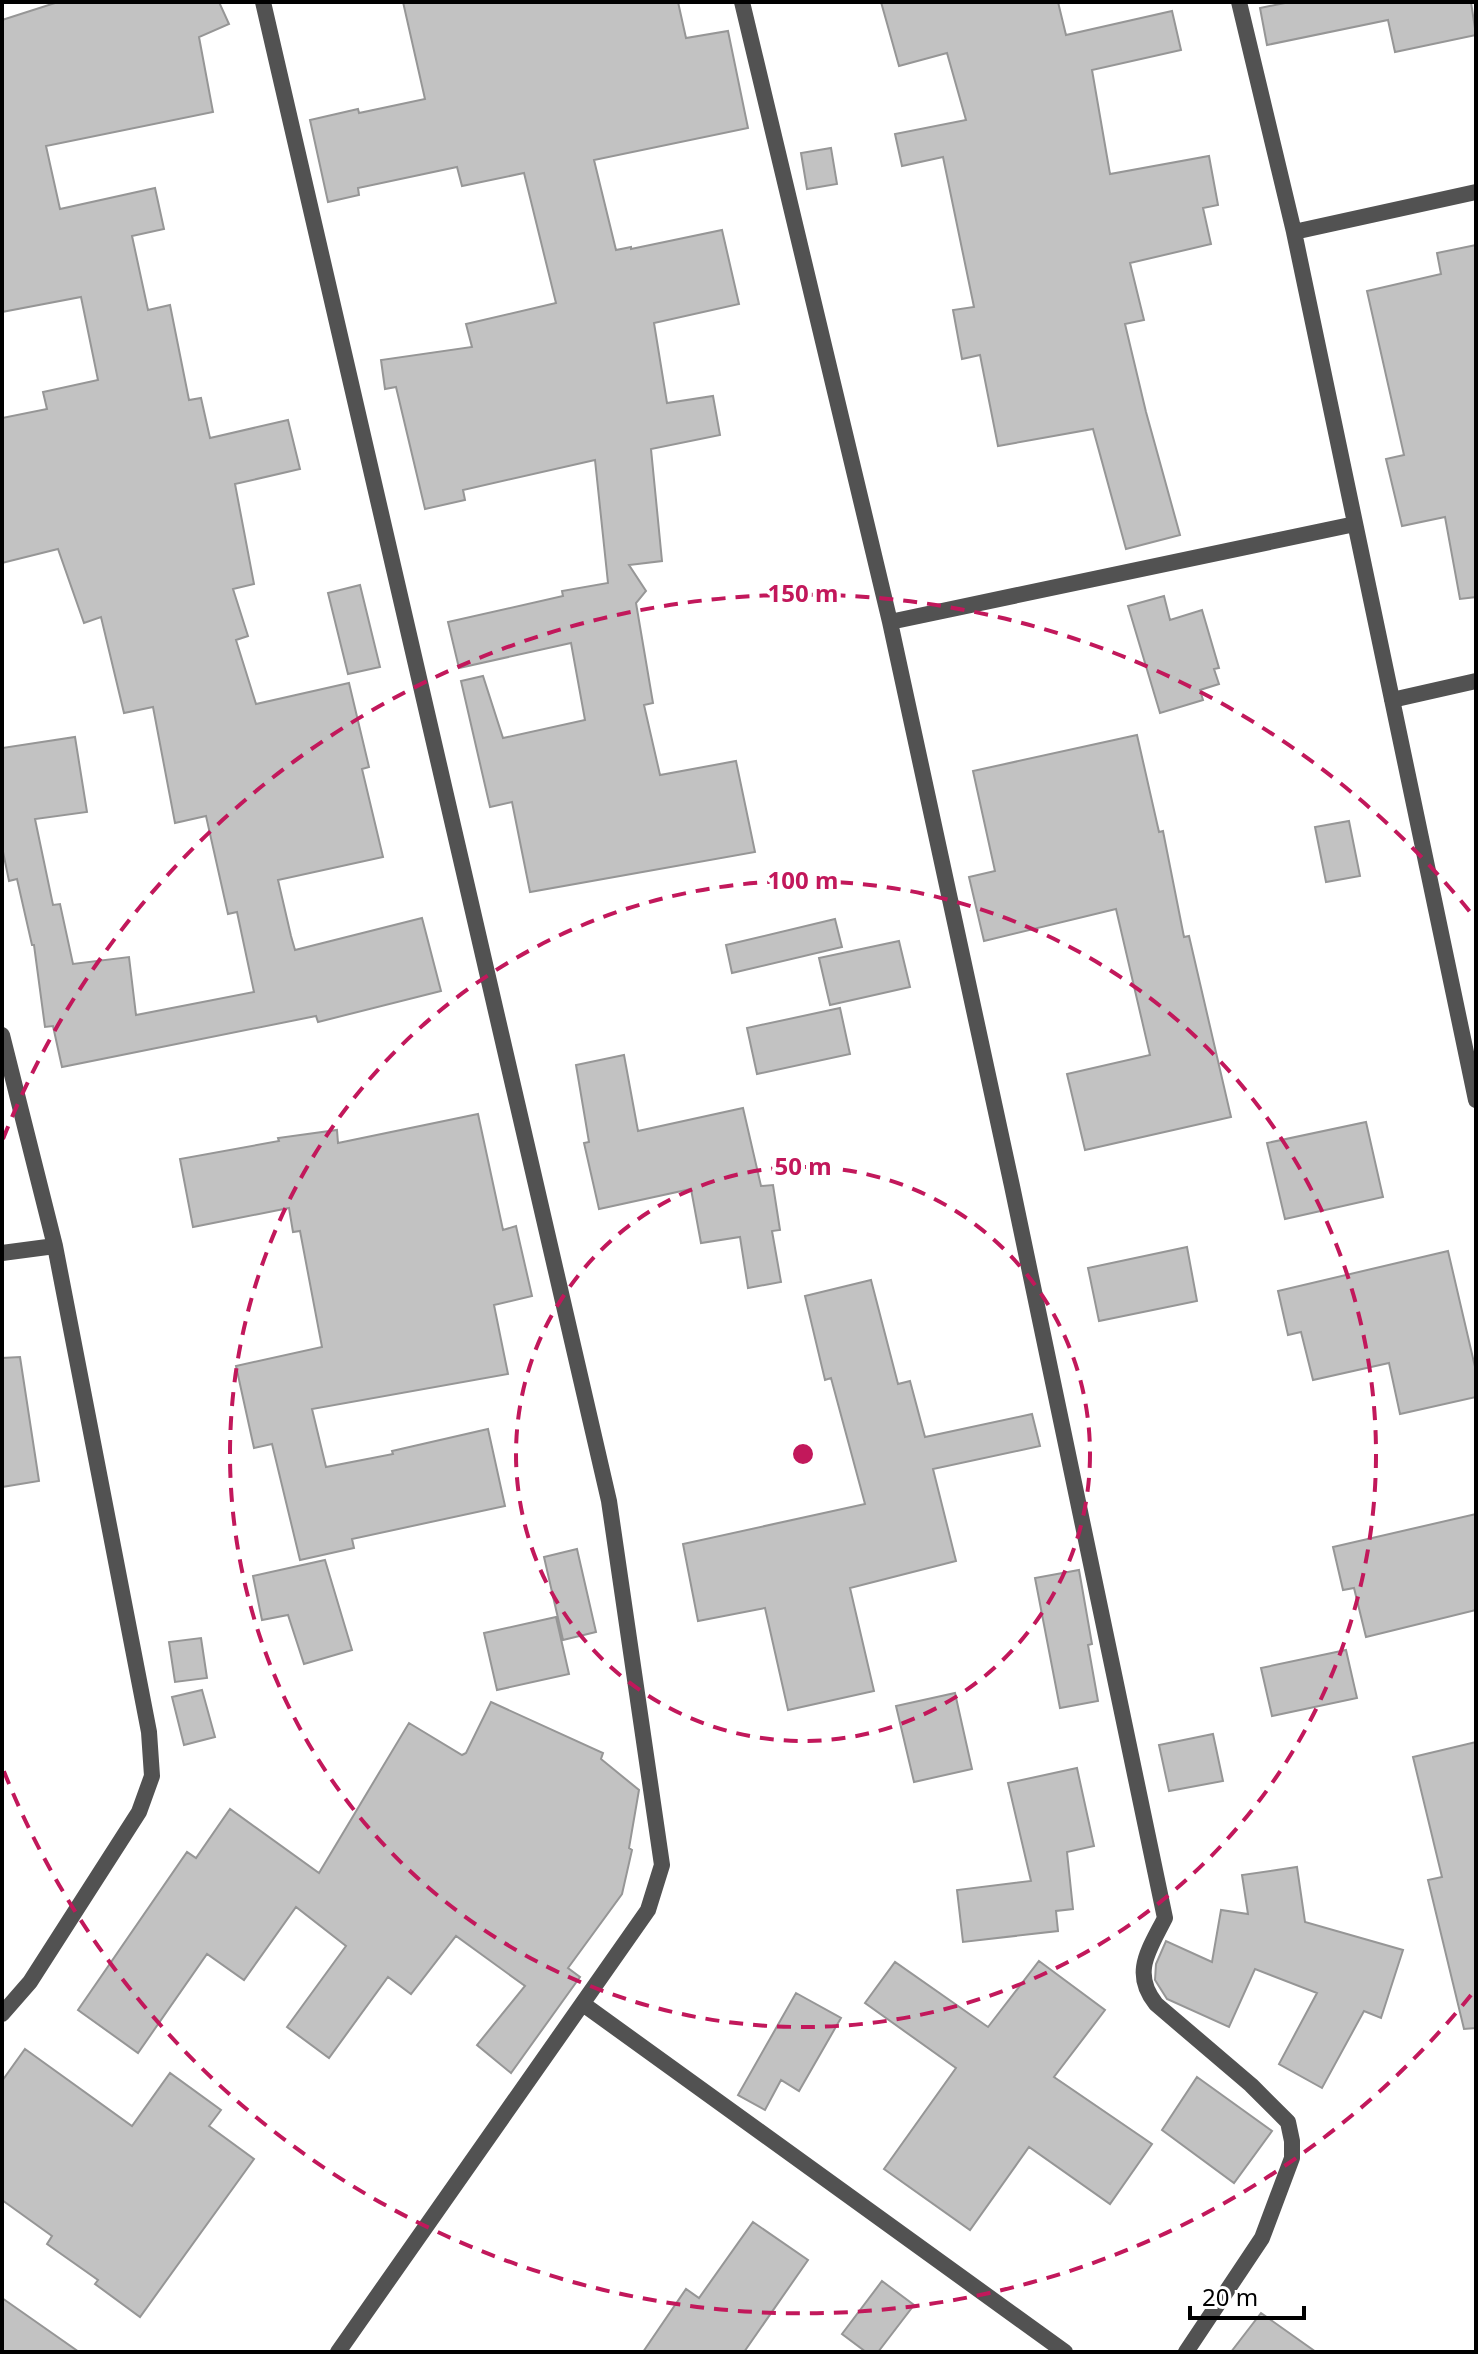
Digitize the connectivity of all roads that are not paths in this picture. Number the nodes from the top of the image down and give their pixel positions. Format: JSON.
{"nodes":[{"id":1,"x":263,"y":2,"type":"edge"},
{"id":2,"x":742,"y":2,"type":"edge"},
{"id":3,"x":1239,"y":2,"type":"edge"},
{"id":4,"x":1476,"y":192,"type":"edge"},
{"id":5,"x":1294,"y":232,"type":"junction"},
{"id":6,"x":1355,"y":524,"type":"junction"},
{"id":7,"x":890,"y":622,"type":"junction"},
{"id":8,"x":1476,"y":681,"type":"edge"},
{"id":9,"x":1392,"y":700,"type":"junction"},
{"id":10,"x":2,"y":1035,"type":"edge"},
{"id":11,"x":1476,"y":1100,"type":"edge"},
{"id":12,"x":55,"y":1246,"type":"junction"},
{"id":13,"x":2,"y":1253,"type":"edge"},
{"id":14,"x":583,"y":2004,"type":"junction"},
{"id":15,"x":2,"y":2014,"type":"edge"},
{"id":16,"x":338,"y":2352,"type":"edge"},
{"id":17,"x":1065,"y":2352,"type":"edge"},
{"id":18,"x":1186,"y":2352,"type":"edge"}],
"edges":[{"from":1,"to":14,"type":"street"},
{"from":2,"to":7,"type":"street"},
{"from":3,"to":5,"type":"street"},
{"from":4,"to":5,"type":"street"},
{"from":5,"to":6,"type":"street"},
{"from":6,"to":7,"type":"street"},
{"from":6,"to":9,"type":"street"},
{"from":7,"to":18,"type":"street"},
{"from":8,"to":9,"type":"street"},
{"from":9,"to":11,"type":"street"},
{"from":10,"to":12,"type":"street"},
{"from":12,"to":13,"type":"street"},
{"from":12,"to":15,"type":"street"},
{"from":14,"to":16,"type":"street"},
{"from":14,"to":17,"type":"street"}]}
